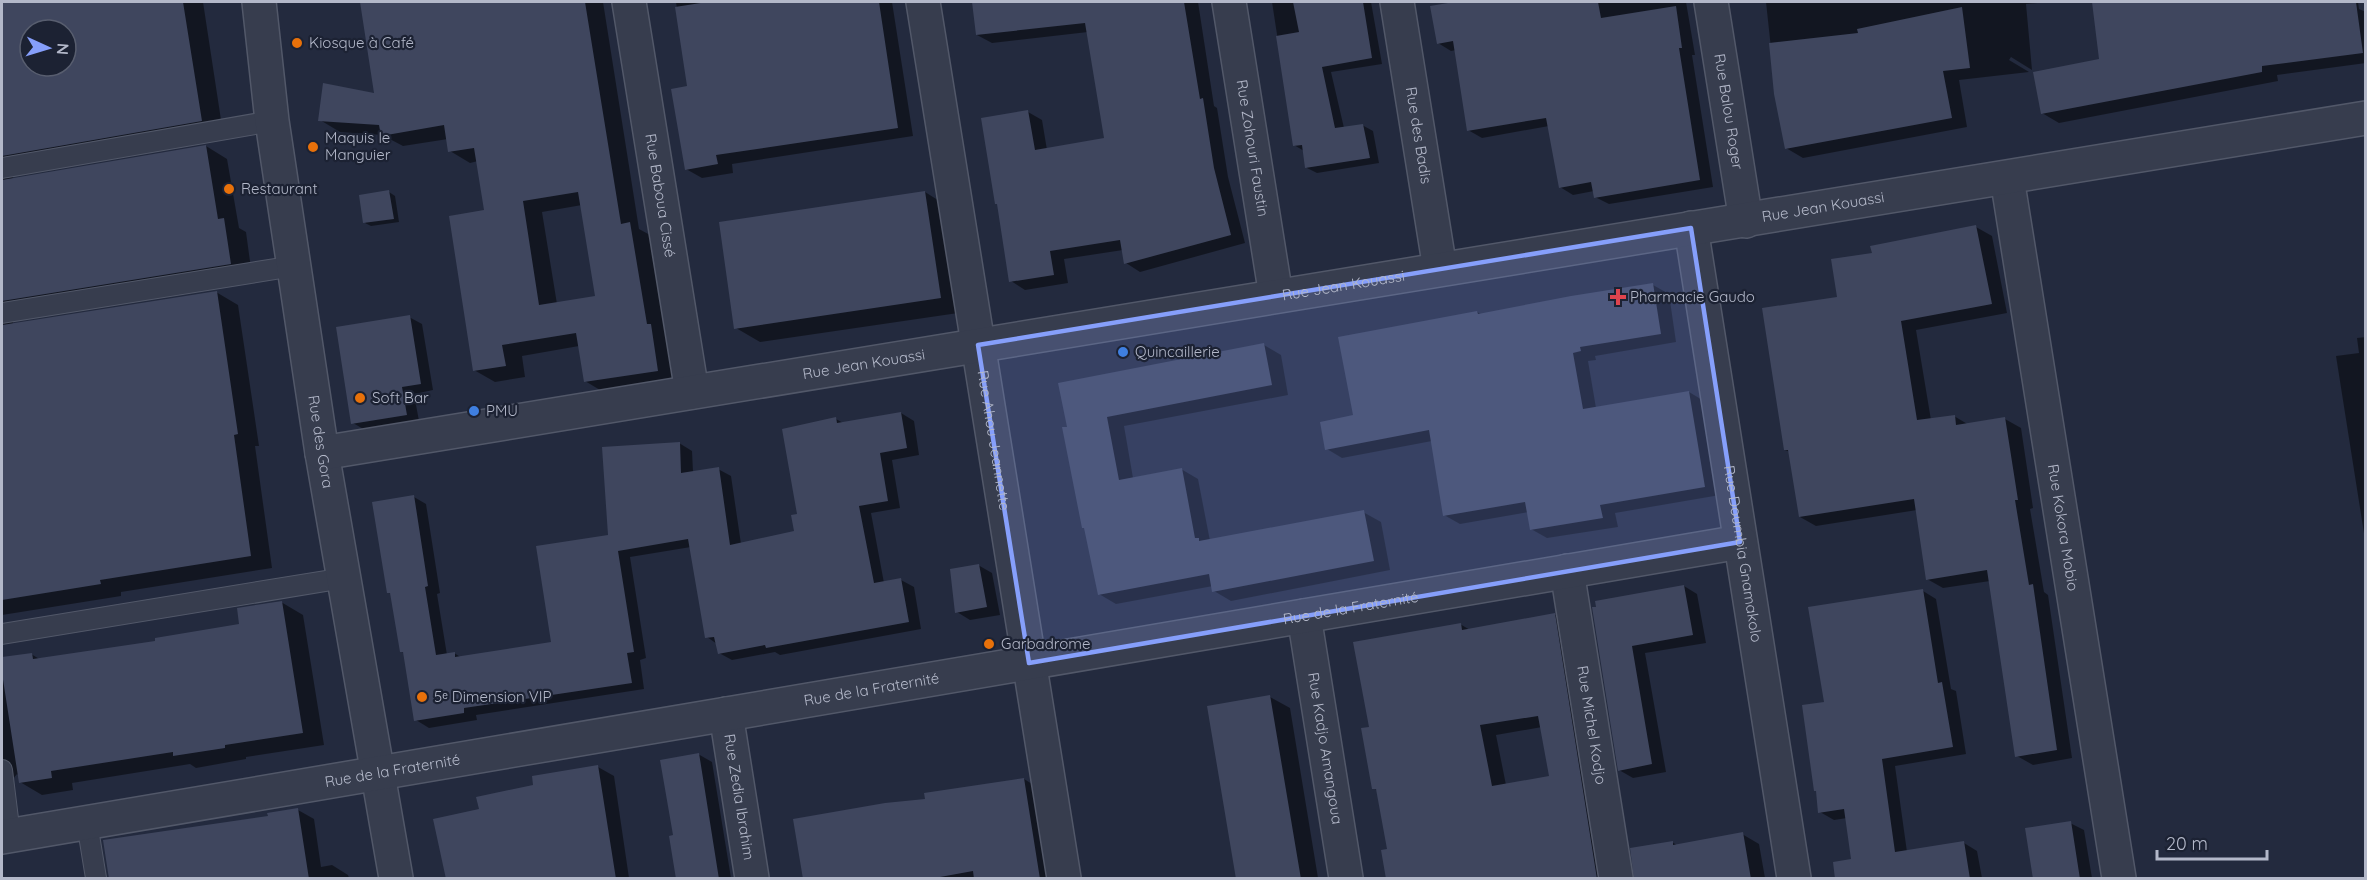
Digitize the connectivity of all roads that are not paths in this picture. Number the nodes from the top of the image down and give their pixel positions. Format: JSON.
{"nodes":[{"id":1,"x":259,"y":2,"type":"edge"},
{"id":2,"x":629,"y":2,"type":"edge"},
{"id":3,"x":923,"y":2,"type":"edge"},
{"id":4,"x":1229,"y":2,"type":"edge"},
{"id":5,"x":1397,"y":2,"type":"edge"},
{"id":6,"x":1711,"y":2,"type":"edge"},
{"id":7,"x":2366,"y":118,"type":"edge"},
{"id":8,"x":272,"y":121,"type":"junction"},
{"id":9,"x":2,"y":168,"type":"edge"},
{"id":10,"x":2007,"y":178,"type":"junction"},
{"id":11,"x":1746,"y":221,"type":"junction"},
{"id":12,"x":1690,"y":228,"type":"junction"},
{"id":13,"x":294,"y":266,"type":"junction"},
{"id":14,"x":1440,"y":269,"type":"junction"},
{"id":15,"x":1276,"y":296,"type":"junction"},
{"id":16,"x":2,"y":313,"type":"edge"},
{"id":17,"x":978,"y":345,"type":"junction"},
{"id":18,"x":692,"y":392,"type":"junction"},
{"id":19,"x":322,"y":453,"type":"junction"},
{"id":20,"x":1740,"y":542,"type":"junction"},
{"id":21,"x":1567,"y":572,"type":"junction"},
{"id":22,"x":344,"y":578,"type":"junction"},
{"id":23,"x":1304,"y":616,"type":"junction"},
{"id":24,"x":2,"y":634,"type":"edge"},
{"id":25,"x":1029,"y":663,"type":"junction"},
{"id":26,"x":726,"y":714,"type":"junction"},
{"id":27,"x":2,"y":770,"type":"edge"},
{"id":28,"x":379,"y":773,"type":"junction"},
{"id":29,"x":87,"y":823,"type":"junction"},
{"id":30,"x":6,"y":836,"type":"edge"},
{"id":31,"x":96,"y":879,"type":"edge"},
{"id":32,"x":396,"y":879,"type":"edge"},
{"id":33,"x":752,"y":879,"type":"edge"},
{"id":34,"x":1064,"y":879,"type":"edge"},
{"id":35,"x":1346,"y":879,"type":"edge"},
{"id":36,"x":1616,"y":879,"type":"edge"},
{"id":37,"x":1794,"y":879,"type":"edge"},
{"id":38,"x":2119,"y":879,"type":"edge"}],
"edges":[{"from":1,"to":8,"type":"street","name":"Rue des Gora"},
{"from":2,"to":18,"type":"street","name":"Rue Baboua Cissé"},
{"from":3,"to":17,"type":"street","name":"Rue Ahou Jeannette"},
{"from":4,"to":15,"type":"street","name":"Rue Zohouri Faustin"},
{"from":5,"to":14,"type":"street","name":"Rue des Badis"},
{"from":6,"to":11,"type":"street","name":"Rue Balou Roger"},
{"from":7,"to":10,"type":"street","name":"Rue Jean Kouassi"},
{"from":8,"to":9,"type":"lane"},
{"from":8,"to":13,"type":"street","name":"Rue des Gora"},
{"from":10,"to":11,"type":"street","name":"Rue Jean Kouassi"},
{"from":10,"to":38,"type":"street","name":"Rue Kokora Mobio"},
{"from":11,"to":12,"type":"street","name":"Rue Jean Kouassi"},
{"from":12,"to":14,"type":"street","name":"Rue Jean Kouassi"},
{"from":12,"to":20,"type":"street","name":"Rue Doumbia Gnamakolo"},
{"from":13,"to":16,"type":"lane"},
{"from":13,"to":19,"type":"street","name":"Rue des Gora"},
{"from":14,"to":15,"type":"street","name":"Rue Jean Kouassi"},
{"from":15,"to":17,"type":"street","name":"Rue Jean Kouassi"},
{"from":17,"to":18,"type":"street","name":"Rue Jean Kouassi"},
{"from":17,"to":25,"type":"street","name":"Rue Ahou Jeannette"},
{"from":18,"to":19,"type":"street","name":"Rue Jean Kouassi"},
{"from":19,"to":22,"type":"street","name":"Rue des Gora"},
{"from":20,"to":21,"type":"street","name":"Rue de la Fraternité"},
{"from":20,"to":37,"type":"street","name":"Rue Doumbia Gnamakolo"},
{"from":21,"to":23,"type":"street","name":"Rue de la Fraternité"},
{"from":21,"to":36,"type":"street","name":"Rue Michel Kodjo"},
{"from":22,"to":24,"type":"lane"},
{"from":22,"to":28,"type":"street","name":"Rue des Gora"},
{"from":23,"to":25,"type":"street","name":"Rue de la Fraternité"},
{"from":23,"to":35,"type":"street","name":"Rue Kadjo Amangoua"},
{"from":25,"to":26,"type":"street","name":"Rue de la Fraternité"},
{"from":25,"to":34,"type":"street","name":"Rue Ahou Jeannette"},
{"from":26,"to":28,"type":"street","name":"Rue de la Fraternité"},
{"from":26,"to":33,"type":"street","name":"Rue Zedia Ibrahim"},
{"from":27,"to":30,"type":"lane"},
{"from":28,"to":29,"type":"street","name":"Rue de la Fraternité"},
{"from":28,"to":32,"type":"street","name":"Rue des Gora"},
{"from":29,"to":30,"type":"street","name":"Rue de la Fraternité"},
{"from":29,"to":31,"type":"lane"}]}
